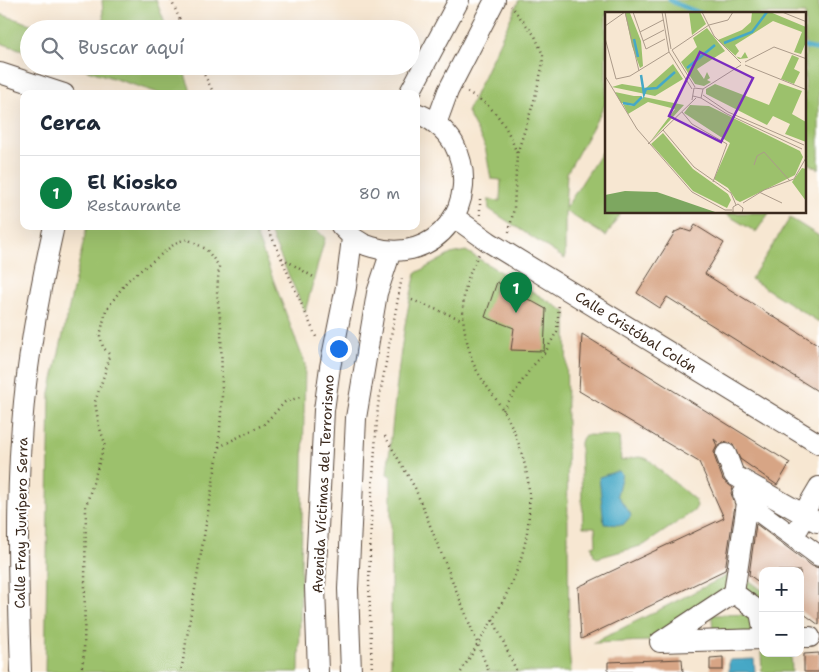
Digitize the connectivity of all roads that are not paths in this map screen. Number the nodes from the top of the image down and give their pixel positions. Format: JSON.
{"nodes":[{"id":1,"x":459,"y":0,"type":"edge"},
{"id":2,"x":504,"y":6,"type":"edge"},
{"id":3,"x":0,"y":73,"type":"edge"},
{"id":4,"x":420,"y":73,"type":"edge"},
{"id":5,"x":419,"y":75,"type":"edge"},
{"id":6,"x":41,"y":89,"type":"edge"},
{"id":7,"x":411,"y":90,"type":"edge"},
{"id":8,"x":420,"y":115,"type":"edge"},
{"id":9,"x":436,"y":124,"type":"junction"},
{"id":10,"x":454,"y":217,"type":"junction"},
{"id":11,"x":53,"y":230,"type":"edge"},
{"id":12,"x":347,"y":232,"type":"edge"},
{"id":13,"x":391,"y":251,"type":"junction"},
{"id":14,"x":819,"y":444,"type":"edge"},
{"id":15,"x":726,"y":454,"type":"dead end"},
{"id":16,"x":734,"y":475,"type":"junction"},
{"id":17,"x":819,"y":487,"type":"edge"},
{"id":18,"x":747,"y":503,"type":"junction"},
{"id":19,"x":813,"y":519,"type":"edge"},
{"id":20,"x":792,"y":536,"type":"junction"},
{"id":21,"x":819,"y":556,"type":"edge"},
{"id":22,"x":734,"y":593,"type":"junction"},
{"id":23,"x":760,"y":612,"type":"edge"},
{"id":24,"x":759,"y":639,"type":"edge"},
{"id":25,"x":21,"y":672,"type":"edge"},
{"id":26,"x":318,"y":672,"type":"edge"},
{"id":27,"x":350,"y":672,"type":"edge"}],
"edges":[{"from":1,"to":4,"type":"street"},
{"from":2,"to":9,"type":"street"},
{"from":3,"to":6,"type":"street"},
{"from":5,"to":7,"type":"street"},
{"from":8,"to":9,"type":"street"},
{"from":9,"to":10,"type":"street"},
{"from":10,"to":13,"type":"street"},
{"from":10,"to":14,"type":"street","name":"Calle Cristóbal Colón"},
{"from":11,"to":25,"type":"street","name":"Calle Fray Junípero Serra"},
{"from":12,"to":13,"type":"street"},
{"from":12,"to":26,"type":"street","name":"Avenida Víctimas del Terrorismo"},
{"from":13,"to":27,"type":"street"},
{"from":15,"to":16,"type":"street"},
{"from":16,"to":18,"type":"street"},
{"from":16,"to":19,"type":"street"},
{"from":17,"to":19,"type":"street"},
{"from":18,"to":20,"type":"street"},
{"from":18,"to":22,"type":"street"},
{"from":19,"to":20,"type":"street"},
{"from":20,"to":21,"type":"street"},
{"from":22,"to":23,"type":"street"},
{"from":22,"to":24,"type":"street"}]}
